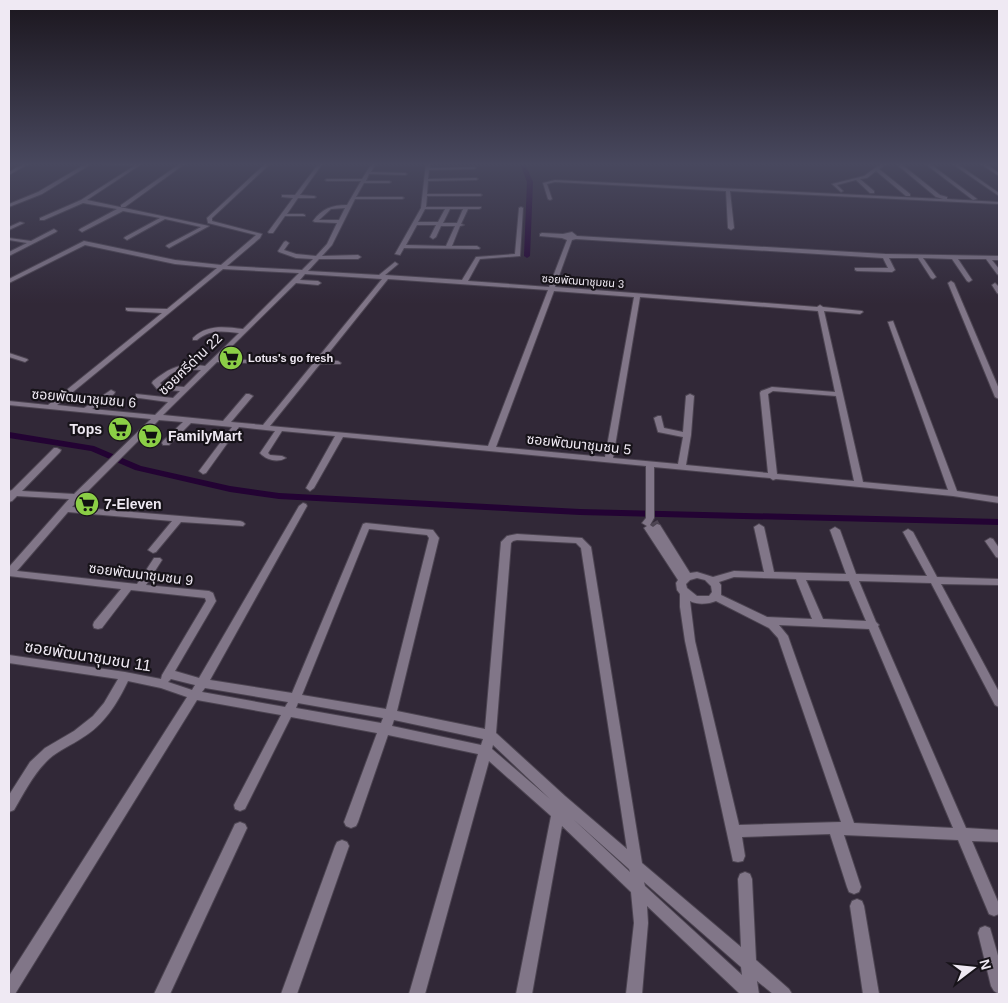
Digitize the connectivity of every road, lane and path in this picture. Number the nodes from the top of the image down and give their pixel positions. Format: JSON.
{"nodes":[{"id":1,"x":63,"y":210,"type":"edge"},
{"id":2,"x":120,"y":210,"type":"edge"},
{"id":3,"x":130,"y":210,"type":"edge"},
{"id":4,"x":218,"y":210,"type":"edge"},
{"id":5,"x":287,"y":210,"type":"edge"},
{"id":6,"x":323,"y":210,"type":"edge"},
{"id":7,"x":346,"y":210,"type":"edge"},
{"id":8,"x":422,"y":210,"type":"edge"},
{"id":9,"x":447,"y":210,"type":"edge"},
{"id":10,"x":465,"y":210,"type":"edge"},
{"id":11,"x":521,"y":210,"type":"edge"},
{"id":12,"x":730,"y":210,"type":"edge"},
{"id":13,"x":283,"y":215,"type":"junction"},
{"id":14,"x":303,"y":215,"type":"dead end"},
{"id":15,"x":164,"y":218,"type":"junction"},
{"id":16,"x":42,"y":219,"type":"dead end"},
{"id":17,"x":341,"y":222,"type":"junction"},
{"id":18,"x":22,"y":223,"type":"dead end"},
{"id":19,"x":416,"y":223,"type":"junction"},
{"id":20,"x":440,"y":224,"type":"junction"},
{"id":21,"x":459,"y":225,"type":"junction"},
{"id":22,"x":731,"y":228,"type":"dead end"},
{"id":23,"x":9,"y":229,"type":"edge"},
{"id":24,"x":82,"y":230,"type":"dead end"},
{"id":25,"x":54,"y":231,"type":"dead end"},
{"id":26,"x":271,"y":232,"type":"dead end"},
{"id":27,"x":542,"y":235,"type":"dead end"},
{"id":28,"x":433,"y":237,"type":"dead end"},
{"id":29,"x":127,"y":238,"type":"dead end"},
{"id":30,"x":573,"y":238,"type":"junction"},
{"id":31,"x":9,"y":239,"type":"edge"},
{"id":32,"x":31,"y":242,"type":"junction"},
{"id":33,"x":286,"y":244,"type":"dead end"},
{"id":34,"x":705,"y":244,"type":"junction"},
{"id":35,"x":169,"y":246,"type":"dead end"},
{"id":36,"x":402,"y":246,"type":"junction"},
{"id":37,"x":737,"y":246,"type":"junction"},
{"id":38,"x":448,"y":248,"type":"junction"},
{"id":39,"x":476,"y":248,"type":"dead end"},
{"id":40,"x":769,"y":249,"type":"junction"},
{"id":41,"x":804,"y":251,"type":"junction"},
{"id":42,"x":704,"y":252,"type":"dead end"},
{"id":43,"x":838,"y":253,"type":"junction"},
{"id":44,"x":9,"y":254,"type":"edge"},
{"id":45,"x":398,"y":254,"type":"dead end"},
{"id":46,"x":738,"y":255,"type":"dead end"},
{"id":47,"x":358,"y":256,"type":"dead end"},
{"id":48,"x":885,"y":256,"type":"junction"},
{"id":49,"x":919,"y":256,"type":"junction"},
{"id":50,"x":318,"y":257,"type":"junction"},
{"id":51,"x":771,"y":257,"type":"dead end"},
{"id":52,"x":954,"y":257,"type":"junction"},
{"id":53,"x":987,"y":258,"type":"junction"},
{"id":54,"x":999,"y":258,"type":"edge"},
{"id":55,"x":806,"y":260,"type":"dead end"},
{"id":56,"x":841,"y":262,"type":"dead end"},
{"id":57,"x":395,"y":264,"type":"dead end"},
{"id":58,"x":222,"y":267,"type":"junction"},
{"id":59,"x":857,"y":269,"type":"dead end"},
{"id":60,"x":892,"y":270,"type":"junction"},
{"id":61,"x":304,"y":272,"type":"junction"},
{"id":62,"x":999,"y":273,"type":"edge"},
{"id":63,"x":383,"y":277,"type":"junction"},
{"id":64,"x":516,"y":277,"type":"dead end"},
{"id":65,"x":897,"y":277,"type":"dead end"},
{"id":66,"x":933,"y":277,"type":"dead end"},
{"id":67,"x":969,"y":280,"type":"dead end"},
{"id":68,"x":9,"y":281,"type":"edge"},
{"id":69,"x":295,"y":281,"type":"junction"},
{"id":70,"x":464,"y":282,"type":"junction"},
{"id":71,"x":318,"y":283,"type":"dead end"},
{"id":72,"x":951,"y":283,"type":"dead end"},
{"id":73,"x":995,"y":286,"type":"dead end"},
{"id":74,"x":518,"y":287,"type":"junction"},
{"id":75,"x":552,"y":289,"type":"junction"},
{"id":76,"x":999,"y":292,"type":"edge"},
{"id":77,"x":637,"y":296,"type":"junction"},
{"id":78,"x":820,"y":307,"type":"junction"},
{"id":79,"x":128,"y":309,"type":"dead end"},
{"id":80,"x":168,"y":311,"type":"junction"},
{"id":81,"x":860,"y":312,"type":"dead end"},
{"id":82,"x":891,"y":322,"type":"dead end"},
{"id":83,"x":244,"y":331,"type":"junction"},
{"id":84,"x":195,"y":339,"type":"dead end"},
{"id":85,"x":9,"y":355,"type":"edge"},
{"id":86,"x":25,"y":360,"type":"dead end"},
{"id":87,"x":214,"y":360,"type":"junction"},
{"id":88,"x":246,"y":362,"type":"dead end"},
{"id":89,"x":317,"y":362,"type":"junction"},
{"id":90,"x":338,"y":363,"type":"dead end"},
{"id":91,"x":206,"y":368,"type":"junction"},
{"id":92,"x":185,"y":389,"type":"junction"},
{"id":93,"x":111,"y":392,"type":"dead end"},
{"id":94,"x":839,"y":394,"type":"junction"},
{"id":95,"x":139,"y":396,"type":"dead end"},
{"id":96,"x":249,"y":396,"type":"dead end"},
{"id":97,"x":690,"y":396,"type":"dead end"},
{"id":98,"x":999,"y":397,"type":"edge"},
{"id":99,"x":174,"y":400,"type":"junction"},
{"id":100,"x":9,"y":403,"type":"edge"},
{"id":101,"x":50,"y":407,"type":"junction"},
{"id":102,"x":84,"y":411,"type":"junction"},
{"id":103,"x":156,"y":417,"type":"junction"},
{"id":104,"x":658,"y":418,"type":"dead end"},
{"id":105,"x":188,"y":420,"type":"junction"},
{"id":106,"x":225,"y":424,"type":"junction"},
{"id":107,"x":237,"y":425,"type":"junction"},
{"id":108,"x":264,"y":428,"type":"junction"},
{"id":109,"x":279,"y":430,"type":"junction"},
{"id":110,"x":340,"y":435,"type":"junction"},
{"id":111,"x":687,"y":435,"type":"junction"},
{"id":112,"x":166,"y":443,"type":"dead end"},
{"id":113,"x":490,"y":449,"type":"junction"},
{"id":114,"x":57,"y":450,"type":"dead end"},
{"id":115,"x":282,"y":458,"type":"dead end"},
{"id":116,"x":609,"y":460,"type":"junction"},
{"id":117,"x":650,"y":465,"type":"junction"},
{"id":118,"x":681,"y":468,"type":"junction"},
{"id":119,"x":203,"y":471,"type":"dead end"},
{"id":120,"x":773,"y":477,"type":"junction"},
{"id":121,"x":859,"y":485,"type":"junction"},
{"id":122,"x":310,"y":488,"type":"dead end"},
{"id":123,"x":953,"y":493,"type":"junction"},
{"id":124,"x":11,"y":495,"type":"edge"},
{"id":125,"x":76,"y":498,"type":"junction"},
{"id":126,"x":999,"y":500,"type":"edge"},
{"id":127,"x":303,"y":506,"type":"dead end"},
{"id":128,"x":66,"y":509,"type":"junction"},
{"id":129,"x":178,"y":519,"type":"junction"},
{"id":130,"x":240,"y":524,"type":"dead end"},
{"id":131,"x":759,"y":527,"type":"dead end"},
{"id":132,"x":836,"y":530,"type":"dead end"},
{"id":133,"x":908,"y":532,"type":"dead end"},
{"id":134,"x":990,"y":541,"type":"dead end"},
{"id":135,"x":999,"y":555,"type":"edge"},
{"id":136,"x":9,"y":573,"type":"edge"},
{"id":137,"x":770,"y":575,"type":"junction"},
{"id":138,"x":800,"y":576,"type":"junction"},
{"id":139,"x":852,"y":576,"type":"junction"},
{"id":140,"x":685,"y":578,"type":"junction"},
{"id":141,"x":933,"y":579,"type":"junction"},
{"id":142,"x":713,"y":581,"type":"junction"},
{"id":143,"x":999,"y":582,"type":"edge"},
{"id":144,"x":135,"y":587,"type":"junction"},
{"id":145,"x":685,"y":594,"type":"junction"},
{"id":146,"x":715,"y":596,"type":"junction"},
{"id":147,"x":765,"y":621,"type":"junction"},
{"id":148,"x":820,"y":623,"type":"junction"},
{"id":149,"x":874,"y":625,"type":"junction"},
{"id":150,"x":98,"y":626,"type":"dead end"},
{"id":151,"x":9,"y":659,"type":"edge"},
{"id":152,"x":125,"y":676,"type":"junction"},
{"id":153,"x":165,"y":679,"type":"junction"},
{"id":154,"x":202,"y":683,"type":"junction"},
{"id":155,"x":194,"y":696,"type":"junction"},
{"id":156,"x":295,"y":699,"type":"junction"},
{"id":157,"x":999,"y":702,"type":"edge"},
{"id":158,"x":287,"y":713,"type":"junction"},
{"id":159,"x":390,"y":714,"type":"junction"},
{"id":160,"x":385,"y":729,"type":"junction"},
{"id":161,"x":490,"y":735,"type":"junction"},
{"id":162,"x":486,"y":751,"type":"junction"},
{"id":163,"x":560,"y":800,"type":"junction"},
{"id":164,"x":240,"y":805,"type":"dead end"},
{"id":165,"x":9,"y":806,"type":"edge"},
{"id":166,"x":558,"y":814,"type":"junction"},
{"id":167,"x":351,"y":822,"type":"dead end"},
{"id":168,"x":240,"y":828,"type":"dead end"},
{"id":169,"x":835,"y":828,"type":"junction"},
{"id":170,"x":850,"y":829,"type":"junction"},
{"id":171,"x":734,"y":831,"type":"junction"},
{"id":172,"x":963,"y":834,"type":"junction"},
{"id":173,"x":999,"y":836,"type":"edge"},
{"id":174,"x":342,"y":846,"type":"dead end"},
{"id":175,"x":738,"y":856,"type":"dead end"},
{"id":176,"x":636,"y":865,"type":"junction"},
{"id":177,"x":745,"y":879,"type":"dead end"},
{"id":178,"x":854,"y":887,"type":"dead end"},
{"id":179,"x":638,"y":888,"type":"junction"},
{"id":180,"x":857,"y":906,"type":"dead end"},
{"id":181,"x":994,"y":908,"type":"dead end"},
{"id":182,"x":984,"y":933,"type":"dead end"},
{"id":183,"x":750,"y":963,"type":"junction"},
{"id":184,"x":999,"y":986,"type":"edge"},
{"id":185,"x":9,"y":990,"type":"edge"},
{"id":186,"x":162,"y":994,"type":"edge"},
{"id":187,"x":289,"y":994,"type":"edge"},
{"id":188,"x":417,"y":994,"type":"edge"},
{"id":189,"x":524,"y":994,"type":"edge"},
{"id":190,"x":634,"y":994,"type":"edge"},
{"id":191,"x":750,"y":994,"type":"edge"},
{"id":192,"x":784,"y":994,"type":"edge"},
{"id":193,"x":871,"y":994,"type":"edge"}],
"edges":[{"from":1,"to":16,"type":"street"},
{"from":2,"to":24,"type":"street"},
{"from":3,"to":15,"type":"street"},
{"from":4,"to":58,"type":"street"},
{"from":5,"to":13,"type":"street"},
{"from":6,"to":17,"type":"street"},
{"from":7,"to":17,"type":"street","name":"ซอยศรีด่าน 22"},
{"from":8,"to":19,"type":"street"},
{"from":9,"to":20,"type":"street"},
{"from":10,"to":21,"type":"street"},
{"from":11,"to":70,"type":"street"},
{"from":12,"to":22,"type":"street"},
{"from":13,"to":14,"type":"street"},
{"from":13,"to":26,"type":"street"},
{"from":15,"to":29,"type":"street"},
{"from":15,"to":35,"type":"street"},
{"from":17,"to":50,"type":"street","name":"ซอยศรีด่าน 22"},
{"from":18,"to":23,"type":"street"},
{"from":19,"to":20,"type":"street"},
{"from":19,"to":36,"type":"street"},
{"from":20,"to":21,"type":"street"},
{"from":20,"to":28,"type":"street"},
{"from":21,"to":38,"type":"street"},
{"from":25,"to":32,"type":"street"},
{"from":27,"to":30,"type":"street"},
{"from":30,"to":34,"type":"street"},
{"from":30,"to":75,"type":"street"},
{"from":31,"to":32,"type":"street"},
{"from":32,"to":44,"type":"street"},
{"from":33,"to":50,"type":"street"},
{"from":34,"to":37,"type":"street"},
{"from":34,"to":42,"type":"street"},
{"from":36,"to":38,"type":"street"},
{"from":36,"to":45,"type":"street"},
{"from":37,"to":40,"type":"street"},
{"from":37,"to":46,"type":"street"},
{"from":38,"to":39,"type":"street"},
{"from":40,"to":41,"type":"street"},
{"from":40,"to":51,"type":"street"},
{"from":41,"to":43,"type":"street"},
{"from":41,"to":55,"type":"street"},
{"from":43,"to":48,"type":"street"},
{"from":43,"to":56,"type":"street"},
{"from":47,"to":50,"type":"street"},
{"from":48,"to":49,"type":"street"},
{"from":48,"to":60,"type":"street"},
{"from":49,"to":52,"type":"street"},
{"from":49,"to":66,"type":"street"},
{"from":50,"to":61,"type":"street","name":"ซอยศรีด่าน 22"},
{"from":52,"to":53,"type":"street"},
{"from":52,"to":67,"type":"street"},
{"from":53,"to":54,"type":"street"},
{"from":53,"to":62,"type":"street"},
{"from":57,"to":63,"type":"street"},
{"from":58,"to":61,"type":"street","name":"ซอยพัฒนาชุมชน 3"},
{"from":58,"to":68,"type":"street","name":"ซอยพัฒนาชุมชน 3"},
{"from":58,"to":80,"type":"street"},
{"from":59,"to":60,"type":"street"},
{"from":60,"to":65,"type":"street"},
{"from":61,"to":63,"type":"street","name":"ซอยพัฒนาชุมชน 3"},
{"from":61,"to":69,"type":"street","name":"ซอยศรีด่าน 22"},
{"from":63,"to":70,"type":"street","name":"ซอยพัฒนาชุมชน 3"},
{"from":63,"to":89,"type":"street"},
{"from":64,"to":74,"type":"street"},
{"from":69,"to":71,"type":"street"},
{"from":69,"to":83,"type":"street","name":"ซอยศรีด่าน 22"},
{"from":70,"to":74,"type":"street","name":"ซอยพัฒนาชุมชน 3"},
{"from":72,"to":98,"type":"street"},
{"from":73,"to":76,"type":"street"},
{"from":74,"to":75,"type":"street","name":"ซอยพัฒนาชุมชน 3"},
{"from":75,"to":77,"type":"street","name":"ซอยพัฒนาชุมชน 3"},
{"from":75,"to":113,"type":"street"},
{"from":77,"to":78,"type":"street","name":"ซอยพัฒนาชุมชน 3"},
{"from":77,"to":116,"type":"street"},
{"from":78,"to":81,"type":"street","name":"ซอยพัฒนาชุมชน 3"},
{"from":78,"to":94,"type":"street"},
{"from":79,"to":80,"type":"street"},
{"from":80,"to":101,"type":"street"},
{"from":82,"to":123,"type":"street"},
{"from":83,"to":84,"type":"street"},
{"from":83,"to":87,"type":"street","name":"ซอยศรีด่าน 22"},
{"from":85,"to":86,"type":"street"},
{"from":87,"to":88,"type":"street"},
{"from":87,"to":91,"type":"street","name":"ซอยศรีด่าน 22"},
{"from":89,"to":90,"type":"street"},
{"from":89,"to":108,"type":"street"},
{"from":91,"to":92,"type":"street","name":"ซอยศรีด่าน 22"},
{"from":91,"to":92,"type":"street"},
{"from":92,"to":99,"type":"street","name":"ซอยศรีด่าน 22"},
{"from":93,"to":102,"type":"street"},
{"from":94,"to":120,"type":"street"},
{"from":94,"to":121,"type":"street"},
{"from":95,"to":99,"type":"street"},
{"from":96,"to":106,"type":"street"},
{"from":97,"to":111,"type":"street"},
{"from":99,"to":103,"type":"street","name":"ซอยศรีด่าน 22"},
{"from":100,"to":101,"type":"street","name":"ซอยพัฒนาชุมชน 6"},
{"from":101,"to":102,"type":"street","name":"ซอยพัฒนาชุมชน 6"},
{"from":102,"to":103,"type":"street","name":"ซอยพัฒนาชุมชน 6"},
{"from":103,"to":105,"type":"street","name":"ซอยพัฒนาชุมชน 5"},
{"from":103,"to":125,"type":"street","name":"ซอยศรีด่าน 22"},
{"from":104,"to":111,"type":"street"},
{"from":105,"to":106,"type":"street","name":"ซอยพัฒนาชุมชน 5"},
{"from":105,"to":112,"type":"street"},
{"from":106,"to":107,"type":"street","name":"ซอยพัฒนาชุมชน 5"},
{"from":107,"to":108,"type":"street","name":"ซอยพัฒนาชุมชน 5"},
{"from":107,"to":119,"type":"street"},
{"from":108,"to":109,"type":"street","name":"ซอยพัฒนาชุมชน 5"},
{"from":109,"to":110,"type":"street","name":"ซอยพัฒนาชุมชน 5"},
{"from":109,"to":115,"type":"street"},
{"from":110,"to":113,"type":"street","name":"ซอยพัฒนาชุมชน 5"},
{"from":110,"to":122,"type":"street"},
{"from":111,"to":118,"type":"street"},
{"from":113,"to":116,"type":"street","name":"ซอยพัฒนาชุมชน 5"},
{"from":114,"to":124,"type":"street"},
{"from":116,"to":117,"type":"street","name":"ซอยพัฒนาชุมชน 5"},
{"from":117,"to":118,"type":"street","name":"ซอยพัฒนาชุมชน 5"},
{"from":117,"to":140,"type":"street"},
{"from":118,"to":120,"type":"street","name":"ซอยพัฒนาชุมชน 5"},
{"from":120,"to":121,"type":"street","name":"ซอยพัฒนาชุมชน 5"},
{"from":121,"to":123,"type":"street","name":"ซอยพัฒนาชุมชน 5"},
{"from":123,"to":126,"type":"street","name":"ซอยพัฒนาชุมชน 5"},
{"from":124,"to":125,"type":"street"},
{"from":125,"to":128,"type":"street","name":"ซอยศรีด่าน 22"},
{"from":127,"to":154,"type":"street"},
{"from":128,"to":129,"type":"street"},
{"from":128,"to":136,"type":"street","name":"ซอยศรีด่าน 22"},
{"from":129,"to":130,"type":"street"},
{"from":129,"to":144,"type":"street"},
{"from":131,"to":137,"type":"street"},
{"from":132,"to":139,"type":"street"},
{"from":133,"to":141,"type":"street"},
{"from":134,"to":135,"type":"street"},
{"from":136,"to":144,"type":"street","name":"ซอยพัฒนาชุมชน 9"},
{"from":137,"to":138,"type":"street"},
{"from":137,"to":142,"type":"street"},
{"from":138,"to":139,"type":"street"},
{"from":138,"to":148,"type":"street"},
{"from":139,"to":141,"type":"street"},
{"from":139,"to":149,"type":"street"},
{"from":140,"to":142,"type":"street"},
{"from":140,"to":145,"type":"street"},
{"from":141,"to":143,"type":"street"},
{"from":141,"to":157,"type":"street"},
{"from":142,"to":146,"type":"street"},
{"from":144,"to":150,"type":"street"},
{"from":144,"to":153,"type":"street","name":"ซอยพัฒนาชุมชน 9"},
{"from":145,"to":146,"type":"street"},
{"from":145,"to":171,"type":"street"},
{"from":146,"to":147,"type":"street"},
{"from":147,"to":148,"type":"street"},
{"from":147,"to":170,"type":"street"},
{"from":148,"to":149,"type":"street"},
{"from":149,"to":172,"type":"street"},
{"from":151,"to":152,"type":"street","name":"ซอยพัฒนาชุมชน 11"},
{"from":152,"to":153,"type":"street","name":"ซอยพัฒนาชุมชน 11"},
{"from":152,"to":165,"type":"street"},
{"from":153,"to":154,"type":"street"},
{"from":153,"to":155,"type":"street"},
{"from":154,"to":155,"type":"street"},
{"from":154,"to":156,"type":"street"},
{"from":155,"to":158,"type":"street"},
{"from":155,"to":185,"type":"street"},
{"from":156,"to":158,"type":"street"},
{"from":156,"to":159,"type":"street"},
{"from":156,"to":159,"type":"street"},
{"from":158,"to":160,"type":"street"},
{"from":158,"to":164,"type":"street"},
{"from":159,"to":160,"type":"street"},
{"from":159,"to":161,"type":"street"},
{"from":160,"to":162,"type":"street"},
{"from":160,"to":167,"type":"street"},
{"from":161,"to":162,"type":"street"},
{"from":161,"to":163,"type":"street"},
{"from":161,"to":176,"type":"street"},
{"from":162,"to":166,"type":"street"},
{"from":162,"to":188,"type":"street"},
{"from":163,"to":166,"type":"street"},
{"from":163,"to":176,"type":"street"},
{"from":166,"to":179,"type":"street"},
{"from":166,"to":189,"type":"street"},
{"from":168,"to":186,"type":"street"},
{"from":169,"to":170,"type":"street"},
{"from":169,"to":171,"type":"street"},
{"from":169,"to":178,"type":"street"},
{"from":170,"to":172,"type":"street"},
{"from":171,"to":175,"type":"street"},
{"from":172,"to":173,"type":"street"},
{"from":172,"to":181,"type":"street"},
{"from":174,"to":187,"type":"street"},
{"from":176,"to":179,"type":"street"},
{"from":176,"to":183,"type":"street"},
{"from":177,"to":183,"type":"street"},
{"from":179,"to":190,"type":"street"},
{"from":179,"to":191,"type":"street"},
{"from":180,"to":193,"type":"street"},
{"from":182,"to":184,"type":"street"},
{"from":183,"to":191,"type":"street"},
{"from":183,"to":192,"type":"street"}]}
